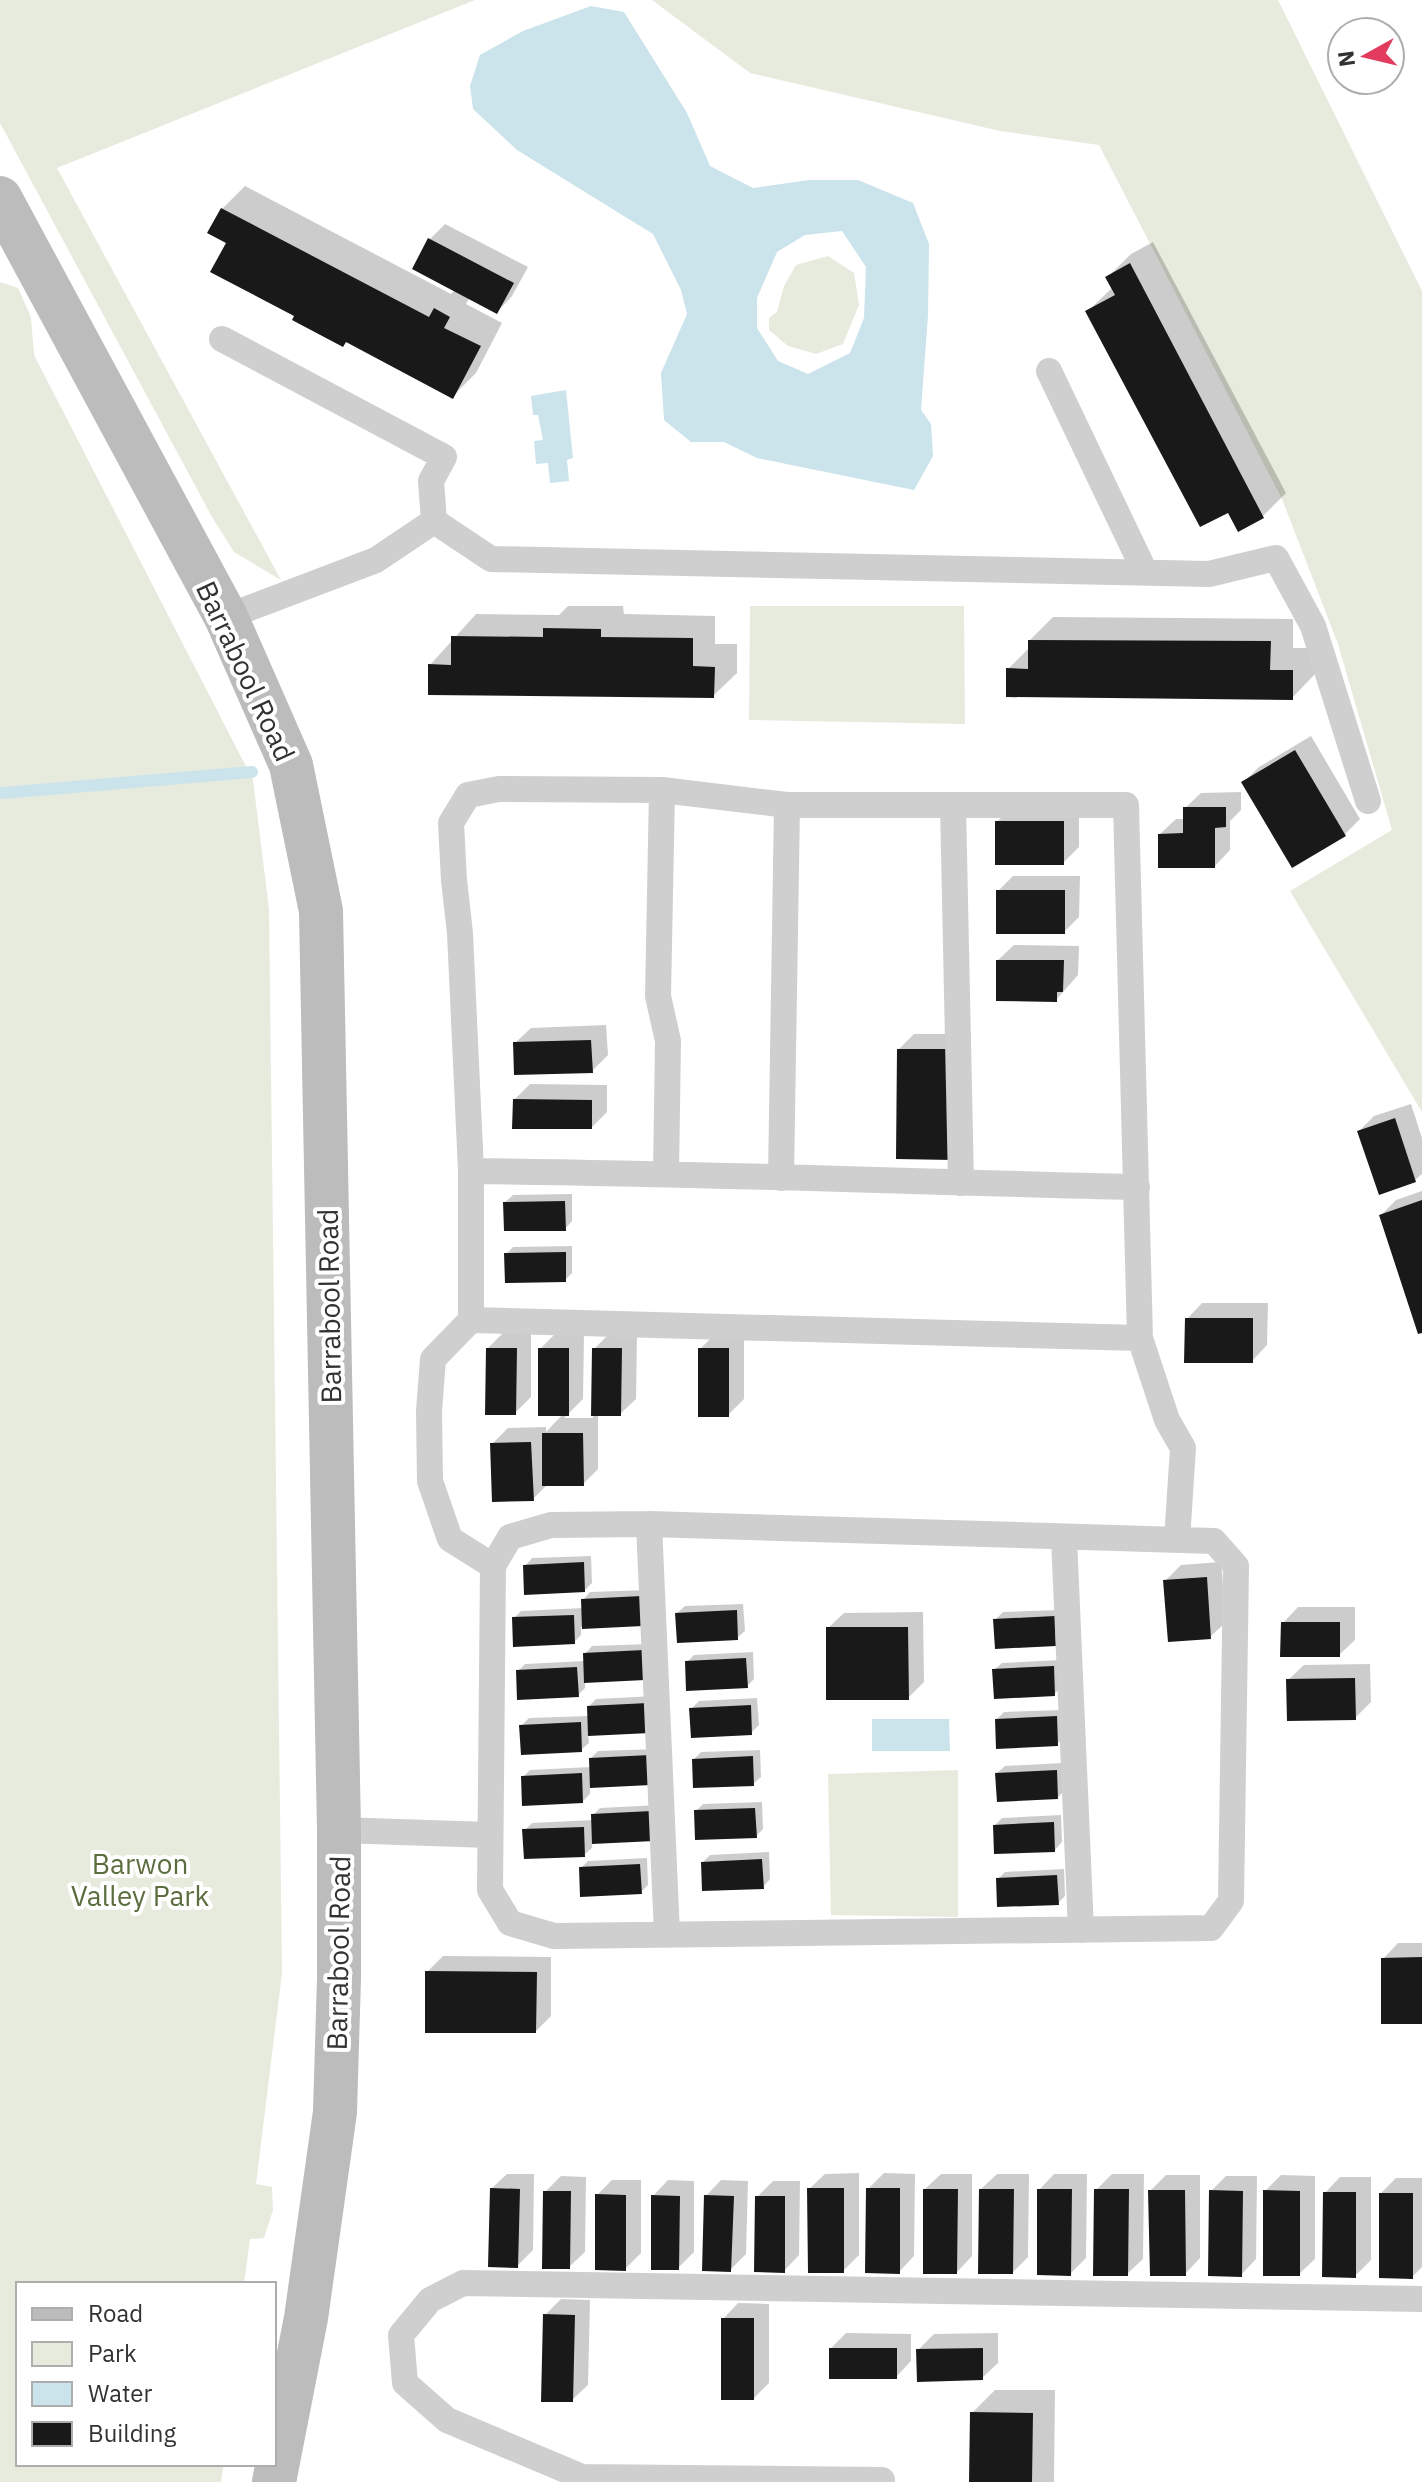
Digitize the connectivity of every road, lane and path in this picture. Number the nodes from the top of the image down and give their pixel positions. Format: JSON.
{"nodes":[{"id":1,"x":0,"y":198,"type":"edge"},
{"id":2,"x":222,"y":339,"type":"dead end"},
{"id":3,"x":1049,"y":371,"type":"dead end"},
{"id":4,"x":434,"y":521,"type":"junction"},
{"id":5,"x":1145,"y":572,"type":"junction"},
{"id":6,"x":226,"y":617,"type":"junction"},
{"id":7,"x":662,"y":790,"type":"junction"},
{"id":8,"x":1368,"y":801,"type":"dead end"},
{"id":9,"x":787,"y":805,"type":"junction"},
{"id":10,"x":953,"y":805,"type":"junction"},
{"id":11,"x":471,"y":1171,"type":"junction"},
{"id":12,"x":666,"y":1173,"type":"junction"},
{"id":13,"x":781,"y":1178,"type":"junction"},
{"id":14,"x":961,"y":1183,"type":"junction"},
{"id":15,"x":1137,"y":1187,"type":"junction"},
{"id":16,"x":471,"y":1320,"type":"junction"},
{"id":17,"x":1140,"y":1338,"type":"junction"},
{"id":18,"x":649,"y":1524,"type":"junction"},
{"id":19,"x":1064,"y":1538,"type":"junction"},
{"id":20,"x":1177,"y":1540,"type":"junction"},
{"id":21,"x":493,"y":1566,"type":"junction"},
{"id":22,"x":339,"y":1830,"type":"junction"},
{"id":23,"x":489,"y":1835,"type":"junction"},
{"id":24,"x":1081,"y":1930,"type":"junction"},
{"id":25,"x":667,"y":1934,"type":"junction"},
{"id":26,"x":1422,"y":2299,"type":"edge"},
{"id":27,"x":582,"y":2479,"type":"edge"},
{"id":28,"x":882,"y":2480,"type":"dead end"},
{"id":29,"x":274,"y":2482,"type":"edge"}],
"edges":[{"from":1,"to":6,"type":"street","name":"Barrabool Road"},
{"from":2,"to":4,"type":"lane"},
{"from":3,"to":5,"type":"lane"},
{"from":4,"to":5,"type":"lane"},
{"from":4,"to":6,"type":"lane"},
{"from":5,"to":8,"type":"lane"},
{"from":6,"to":22,"type":"street","name":"Barrabool Road"},
{"from":7,"to":9,"type":"lane"},
{"from":7,"to":11,"type":"lane"},
{"from":7,"to":12,"type":"lane"},
{"from":9,"to":10,"type":"lane"},
{"from":9,"to":13,"type":"lane"},
{"from":10,"to":14,"type":"lane"},
{"from":10,"to":15,"type":"lane"},
{"from":11,"to":12,"type":"lane"},
{"from":11,"to":16,"type":"lane"},
{"from":12,"to":13,"type":"lane"},
{"from":13,"to":14,"type":"lane"},
{"from":14,"to":15,"type":"lane"},
{"from":15,"to":17,"type":"lane"},
{"from":16,"to":17,"type":"lane"},
{"from":16,"to":21,"type":"lane"},
{"from":17,"to":20,"type":"lane"},
{"from":18,"to":19,"type":"lane"},
{"from":18,"to":21,"type":"lane"},
{"from":18,"to":25,"type":"lane"},
{"from":19,"to":20,"type":"lane"},
{"from":19,"to":24,"type":"lane"},
{"from":20,"to":24,"type":"lane"},
{"from":21,"to":23,"type":"lane"},
{"from":22,"to":23,"type":"lane"},
{"from":22,"to":29,"type":"street","name":"Barrabool Road"},
{"from":23,"to":25,"type":"lane"},
{"from":24,"to":25,"type":"lane"},
{"from":26,"to":27,"type":"lane"},
{"from":27,"to":28,"type":"lane"}]}
